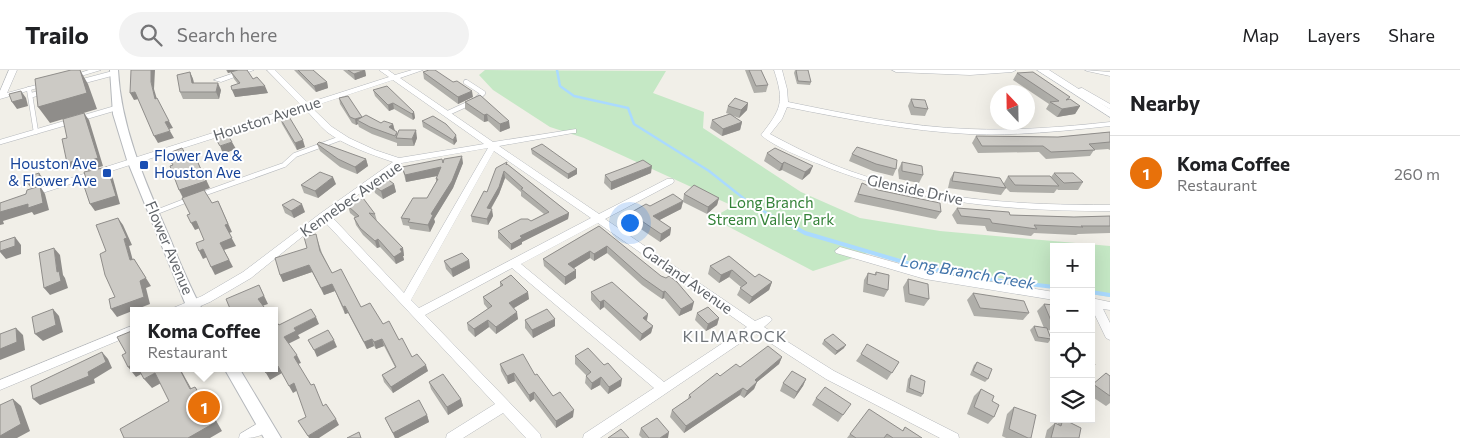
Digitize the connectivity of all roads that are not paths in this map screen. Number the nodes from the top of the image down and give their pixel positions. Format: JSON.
{"nodes":[{"id":1,"x":13,"y":70,"type":"edge"},
{"id":2,"x":97,"y":70,"type":"edge"},
{"id":3,"x":250,"y":70,"type":"edge"},
{"id":4,"x":271,"y":70,"type":"edge"},
{"id":5,"x":384,"y":70,"type":"edge"},
{"id":6,"x":419,"y":70,"type":"edge"},
{"id":7,"x":778,"y":70,"type":"edge"},
{"id":8,"x":896,"y":70,"type":"edge"},
{"id":9,"x":1012,"y":70,"type":"edge"},
{"id":10,"x":1042,"y":70,"type":"edge"},
{"id":11,"x":1089,"y":70,"type":"edge"},
{"id":12,"x":114,"y":71,"type":"edge"},
{"id":13,"x":1110,"y":74,"type":"edge"},
{"id":14,"x":394,"y":78,"type":"junction"},
{"id":15,"x":218,"y":80,"type":"dead end"},
{"id":16,"x":466,"y":82,"type":"dead end"},
{"id":17,"x":78,"y":83,"type":"edge"},
{"id":18,"x":50,"y":90,"type":"edge"},
{"id":19,"x":1074,"y":90,"type":"junction"},
{"id":20,"x":31,"y":92,"type":"junction"},
{"id":21,"x":0,"y":97,"type":"edge"},
{"id":22,"x":785,"y":104,"type":"junction"},
{"id":23,"x":306,"y":106,"type":"junction"},
{"id":24,"x":1110,"y":107,"type":"edge"},
{"id":25,"x":116,"y":108,"type":"junction"},
{"id":26,"x":448,"y":113,"type":"junction"},
{"id":27,"x":1110,"y":114,"type":"edge"},
{"id":28,"x":1110,"y":124,"type":"edge"},
{"id":29,"x":36,"y":132,"type":"junction"},
{"id":30,"x":573,"y":132,"type":"dead end"},
{"id":31,"x":342,"y":138,"type":"junction"},
{"id":32,"x":0,"y":142,"type":"edge"},
{"id":33,"x":492,"y":146,"type":"junction"},
{"id":34,"x":134,"y":161,"type":"junction"},
{"id":35,"x":399,"y":161,"type":"junction"},
{"id":36,"x":670,"y":181,"type":"dead end"},
{"id":37,"x":18,"y":198,"type":"edge"},
{"id":38,"x":1110,"y":208,"type":"edge"},
{"id":39,"x":153,"y":213,"type":"junction"},
{"id":40,"x":324,"y":215,"type":"junction"},
{"id":41,"x":600,"y":219,"type":"junction"},
{"id":42,"x":840,"y":251,"type":"dead end"},
{"id":43,"x":514,"y":264,"type":"junction"},
{"id":44,"x":1050,"y":295,"type":"edge"},
{"id":45,"x":405,"y":300,"type":"junction"},
{"id":46,"x":1095,"y":303,"type":"edge"},
{"id":47,"x":1110,"y":306,"type":"edge"},
{"id":48,"x":194,"y":307,"type":"edge"},
{"id":49,"x":196,"y":307,"type":"edge"},
{"id":50,"x":1095,"y":307,"type":"edge"},
{"id":51,"x":417,"y":314,"type":"junction"},
{"id":52,"x":760,"y":323,"type":"junction"},
{"id":53,"x":130,"y":331,"type":"edge"},
{"id":54,"x":1110,"y":335,"type":"edge"},
{"id":55,"x":233,"y":372,"type":"edge"},
{"id":56,"x":0,"y":385,"type":"edge"},
{"id":57,"x":663,"y":388,"type":"junction"},
{"id":58,"x":503,"y":406,"type":"junction"},
{"id":59,"x":269,"y":432,"type":"edge"},
{"id":60,"x":245,"y":438,"type":"edge"},
{"id":61,"x":452,"y":438,"type":"edge"},
{"id":62,"x":535,"y":438,"type":"edge"},
{"id":63,"x":589,"y":438,"type":"edge"},
{"id":64,"x":953,"y":438,"type":"edge"}],
"edges":[{"from":1,"to":21,"type":"street"},
{"from":2,"to":20,"type":"street"},
{"from":3,"to":15,"type":"street"},
{"from":4,"to":23,"type":"street"},
{"from":5,"to":14,"type":"street","name":"Garland Avenue"},
{"from":6,"to":14,"type":"street","name":"Houston Avenue"},
{"from":7,"to":22,"type":"street"},
{"from":8,"to":9,"type":"street"},
{"from":10,"to":19,"type":"main road"},
{"from":11,"to":13,"type":"street"},
{"from":12,"to":17,"type":"lane"},
{"from":12,"to":25,"type":"street","name":"Flower Avenue"},
{"from":14,"to":23,"type":"street","name":"Houston Avenue"},
{"from":14,"to":26,"type":"street","name":"Garland Avenue"},
{"from":16,"to":26,"type":"lane"},
{"from":18,"to":20,"type":"lane"},
{"from":19,"to":24,"type":"street"},
{"from":19,"to":27,"type":"main road"},
{"from":20,"to":21,"type":"street"},
{"from":20,"to":29,"type":"lane"},
{"from":22,"to":28,"type":"street"},
{"from":22,"to":38,"type":"street","name":"Glenside Drive"},
{"from":23,"to":31,"type":"street"},
{"from":23,"to":34,"type":"street","name":"Houston Avenue"},
{"from":25,"to":29,"type":"lane"},
{"from":25,"to":34,"type":"street","name":"Flower Avenue"},
{"from":26,"to":33,"type":"street","name":"Garland Avenue"},
{"from":29,"to":32,"type":"lane"},
{"from":30,"to":33,"type":"street","name":"Kennebec Avenue"},
{"from":31,"to":35,"type":"street"},
{"from":31,"to":39,"type":"lane"},
{"from":33,"to":35,"type":"street","name":"Kennebec Avenue"},
{"from":33,"to":41,"type":"street","name":"Garland Avenue"},
{"from":33,"to":45,"type":"street"},
{"from":34,"to":37,"type":"street","name":"Houston Avenue"},
{"from":34,"to":39,"type":"street","name":"Flower Avenue"},
{"from":35,"to":40,"type":"street","name":"Kennebec Avenue"},
{"from":36,"to":41,"type":"street"},
{"from":39,"to":48,"type":"street","name":"Flower Avenue"},
{"from":40,"to":45,"type":"street"},
{"from":40,"to":49,"type":"street","name":"Kennebec Avenue"},
{"from":41,"to":43,"type":"street"},
{"from":41,"to":52,"type":"street","name":"Garland Avenue"},
{"from":42,"to":44,"type":"street"},
{"from":43,"to":51,"type":"street"},
{"from":43,"to":57,"type":"street"},
{"from":45,"to":51,"type":"street"},
{"from":46,"to":47,"type":"street"},
{"from":50,"to":54,"type":"street"},
{"from":51,"to":58,"type":"street"},
{"from":52,"to":57,"type":"street"},
{"from":52,"to":64,"type":"street","name":"Garland Avenue"},
{"from":53,"to":56,"type":"street"},
{"from":55,"to":59,"type":"street"},
{"from":57,"to":63,"type":"street"},
{"from":58,"to":61,"type":"street"},
{"from":58,"to":62,"type":"street"},
{"from":59,"to":60,"type":"street"}]}
